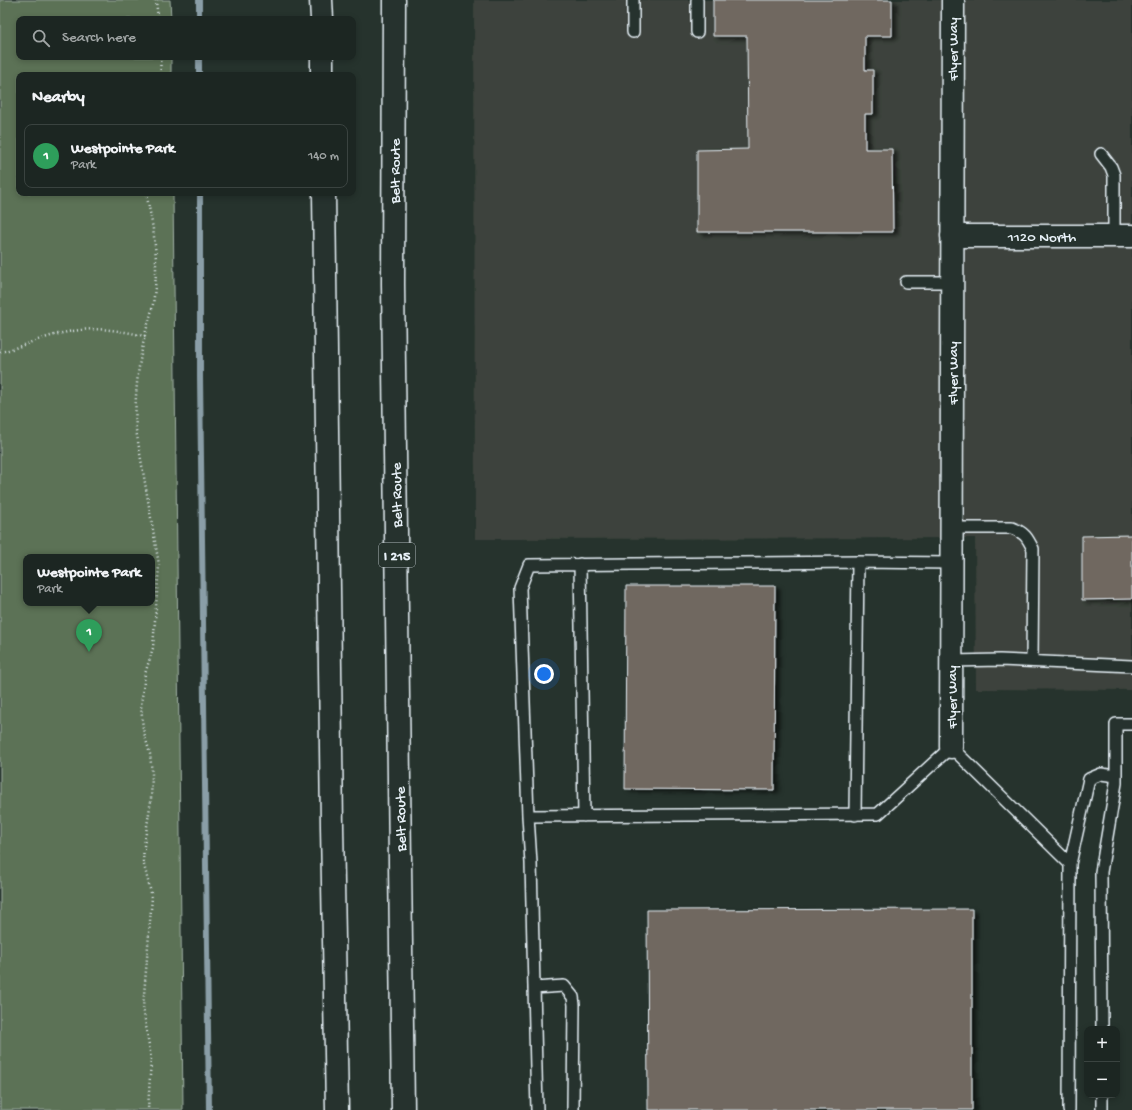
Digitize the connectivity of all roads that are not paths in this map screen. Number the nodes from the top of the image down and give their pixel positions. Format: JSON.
{"nodes":[{"id":1,"x":322,"y":0,"type":"edge"},
{"id":2,"x":394,"y":0,"type":"edge"},
{"id":3,"x":633,"y":0,"type":"edge"},
{"id":4,"x":697,"y":0,"type":"edge"},
{"id":5,"x":953,"y":0,"type":"edge"},
{"id":6,"x":322,"y":16,"type":"edge"},
{"id":7,"x":633,"y":32,"type":"dead end"},
{"id":8,"x":697,"y":32,"type":"dead end"},
{"id":9,"x":322,"y":60,"type":"edge"},
{"id":10,"x":322,"y":72,"type":"edge"},
{"id":11,"x":1101,"y":154,"type":"dead end"},
{"id":12,"x":324,"y":196,"type":"edge"},
{"id":13,"x":952,"y":236,"type":"junction"},
{"id":14,"x":1123,"y":236,"type":"edge"},
{"id":15,"x":906,"y":282,"type":"dead end"},
{"id":16,"x":952,"y":282,"type":"junction"},
{"id":17,"x":951,"y":528,"type":"junction"},
{"id":18,"x":858,"y":562,"type":"junction"},
{"id":19,"x":951,"y":563,"type":"junction"},
{"id":20,"x":580,"y":564,"type":"junction"},
{"id":21,"x":951,"y":661,"type":"junction"},
{"id":22,"x":1032,"y":661,"type":"junction"},
{"id":23,"x":1132,"y":666,"type":"edge"},
{"id":24,"x":1132,"y":724,"type":"edge"},
{"id":25,"x":951,"y":747,"type":"junction"},
{"id":26,"x":1116,"y":776,"type":"junction"},
{"id":27,"x":855,"y":815,"type":"junction"},
{"id":28,"x":528,"y":816,"type":"junction"},
{"id":29,"x":584,"y":816,"type":"junction"},
{"id":30,"x":1070,"y":864,"type":"junction"},
{"id":31,"x":534,"y":988,"type":"junction"},
{"id":32,"x":1102,"y":1026,"type":"edge"},
{"id":33,"x":1102,"y":1098,"type":"edge"},
{"id":34,"x":337,"y":1110,"type":"edge"},
{"id":35,"x":403,"y":1110,"type":"edge"},
{"id":36,"x":537,"y":1110,"type":"edge"},
{"id":37,"x":573,"y":1110,"type":"edge"},
{"id":38,"x":1069,"y":1110,"type":"edge"},
{"id":39,"x":1102,"y":1110,"type":"edge"}],
"edges":[{"from":1,"to":6,"type":"main road"},
{"from":2,"to":35,"type":"main road","name":"Belt Route","number":"I 215"},
{"from":3,"to":7,"type":"lane"},
{"from":4,"to":8,"type":"lane"},
{"from":5,"to":13,"type":"main road","name":"Flyer Way"},
{"from":9,"to":10,"type":"main road"},
{"from":11,"to":14,"type":"lane"},
{"from":12,"to":34,"type":"main road"},
{"from":13,"to":14,"type":"main road","name":"1120 North"},
{"from":13,"to":16,"type":"main road","name":"Flyer Way"},
{"from":15,"to":16,"type":"lane"},
{"from":16,"to":17,"type":"main road","name":"Flyer Way"},
{"from":17,"to":19,"type":"main road","name":"Flyer Way"},
{"from":17,"to":22,"type":"lane"},
{"from":18,"to":19,"type":"lane"},
{"from":18,"to":20,"type":"lane"},
{"from":18,"to":27,"type":"lane"},
{"from":19,"to":21,"type":"main road","name":"Flyer Way"},
{"from":20,"to":28,"type":"lane"},
{"from":20,"to":29,"type":"lane"},
{"from":21,"to":22,"type":"lane"},
{"from":21,"to":25,"type":"main road","name":"Flyer Way"},
{"from":22,"to":23,"type":"lane"},
{"from":24,"to":26,"type":"lane"},
{"from":25,"to":27,"type":"lane"},
{"from":25,"to":30,"type":"lane"},
{"from":26,"to":30,"type":"lane"},
{"from":26,"to":32,"type":"lane"},
{"from":27,"to":29,"type":"lane"},
{"from":28,"to":29,"type":"lane"},
{"from":28,"to":31,"type":"lane"},
{"from":30,"to":38,"type":"lane"},
{"from":31,"to":36,"type":"lane"},
{"from":31,"to":37,"type":"lane"},
{"from":33,"to":39,"type":"lane"}]}
